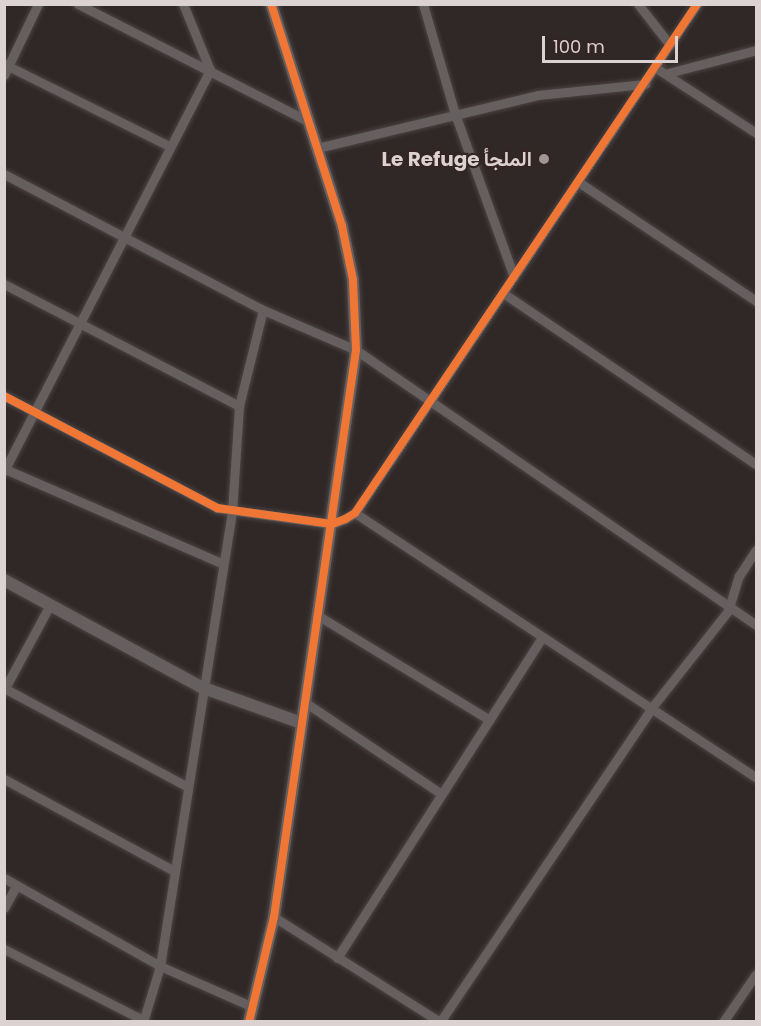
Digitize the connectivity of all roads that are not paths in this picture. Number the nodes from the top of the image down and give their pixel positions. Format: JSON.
{"nodes":[{"id":1,"x":38,"y":4,"type":"edge"},
{"id":2,"x":78,"y":4,"type":"edge"},
{"id":3,"x":183,"y":4,"type":"edge"},
{"id":4,"x":271,"y":4,"type":"edge"},
{"id":5,"x":423,"y":4,"type":"edge"},
{"id":6,"x":638,"y":4,"type":"edge"},
{"id":7,"x":697,"y":4,"type":"edge"},
{"id":8,"x":670,"y":45,"type":"junction"},
{"id":9,"x":756,"y":50,"type":"edge"},
{"id":10,"x":6,"y":68,"type":"edge"},
{"id":11,"x":657,"y":68,"type":"junction"},
{"id":12,"x":210,"y":70,"type":"junction"},
{"id":13,"x":668,"y":73,"type":"junction"},
{"id":14,"x":645,"y":84,"type":"junction"},
{"id":15,"x":455,"y":114,"type":"junction"},
{"id":16,"x":308,"y":121,"type":"junction"},
{"id":17,"x":756,"y":133,"type":"edge"},
{"id":18,"x":171,"y":147,"type":"junction"},
{"id":19,"x":317,"y":148,"type":"junction"},
{"id":20,"x":4,"y":174,"type":"edge"},
{"id":21,"x":580,"y":183,"type":"junction"},
{"id":22,"x":124,"y":236,"type":"junction"},
{"id":23,"x":514,"y":277,"type":"junction"},
{"id":24,"x":4,"y":284,"type":"edge"},
{"id":25,"x":503,"y":293,"type":"junction"},
{"id":26,"x":756,"y":301,"type":"edge"},
{"id":27,"x":263,"y":310,"type":"junction"},
{"id":28,"x":79,"y":322,"type":"junction"},
{"id":29,"x":356,"y":350,"type":"junction"},
{"id":30,"x":4,"y":396,"type":"edge"},
{"id":31,"x":430,"y":401,"type":"junction"},
{"id":32,"x":238,"y":406,"type":"junction"},
{"id":33,"x":34,"y":412,"type":"junction"},
{"id":34,"x":756,"y":464,"type":"edge"},
{"id":35,"x":5,"y":470,"type":"edge"},
{"id":36,"x":232,"y":512,"type":"junction"},
{"id":37,"x":355,"y":513,"type":"junction"},
{"id":38,"x":332,"y":524,"type":"junction"},
{"id":39,"x":756,"y":550,"type":"edge"},
{"id":40,"x":220,"y":563,"type":"junction"},
{"id":41,"x":4,"y":580,"type":"edge"},
{"id":42,"x":50,"y":605,"type":"junction"},
{"id":43,"x":729,"y":608,"type":"junction"},
{"id":44,"x":317,"y":615,"type":"junction"},
{"id":45,"x":756,"y":625,"type":"edge"},
{"id":46,"x":542,"y":637,"type":"junction"},
{"id":47,"x":201,"y":687,"type":"junction"},
{"id":48,"x":5,"y":689,"type":"edge"},
{"id":49,"x":303,"y":701,"type":"junction"},
{"id":50,"x":653,"y":706,"type":"junction"},
{"id":51,"x":490,"y":720,"type":"junction"},
{"id":52,"x":299,"y":722,"type":"junction"},
{"id":53,"x":756,"y":777,"type":"edge"},
{"id":54,"x":4,"y":779,"type":"edge"},
{"id":55,"x":186,"y":786,"type":"junction"},
{"id":56,"x":440,"y":793,"type":"junction"},
{"id":57,"x":174,"y":870,"type":"junction"},
{"id":58,"x":4,"y":878,"type":"edge"},
{"id":59,"x":17,"y":885,"type":"junction"},
{"id":60,"x":4,"y":908,"type":"edge"},
{"id":61,"x":274,"y":917,"type":"junction"},
{"id":62,"x":4,"y":949,"type":"edge"},
{"id":63,"x":338,"y":958,"type":"junction"},
{"id":64,"x":160,"y":966,"type":"junction"},
{"id":65,"x":756,"y":974,"type":"edge"},
{"id":66,"x":253,"y":1007,"type":"junction"},
{"id":67,"x":143,"y":1021,"type":"edge"},
{"id":68,"x":440,"y":1021,"type":"edge"},
{"id":69,"x":249,"y":1022,"type":"edge"},
{"id":70,"x":723,"y":1022,"type":"edge"}],
"edges":[{"from":1,"to":10,"type":"street"},
{"from":2,"to":12,"type":"street"},
{"from":3,"to":12,"type":"street"},
{"from":4,"to":16,"type":"street"},
{"from":5,"to":15,"type":"street"},
{"from":6,"to":8,"type":"street"},
{"from":7,"to":8,"type":"street"},
{"from":8,"to":11,"type":"street"},
{"from":9,"to":13,"type":"street"},
{"from":10,"to":18,"type":"street"},
{"from":11,"to":13,"type":"street"},
{"from":11,"to":14,"type":"street"},
{"from":12,"to":16,"type":"street"},
{"from":12,"to":18,"type":"street"},
{"from":13,"to":17,"type":"street"},
{"from":14,"to":15,"type":"street"},
{"from":14,"to":21,"type":"street"},
{"from":15,"to":19,"type":"street"},
{"from":15,"to":23,"type":"street"},
{"from":16,"to":19,"type":"street"},
{"from":18,"to":22,"type":"street"},
{"from":19,"to":29,"type":"street"},
{"from":20,"to":22,"type":"street"},
{"from":21,"to":23,"type":"street"},
{"from":21,"to":26,"type":"street"},
{"from":22,"to":27,"type":"street"},
{"from":22,"to":28,"type":"street"},
{"from":23,"to":25,"type":"street"},
{"from":24,"to":28,"type":"street"},
{"from":25,"to":31,"type":"street"},
{"from":25,"to":34,"type":"street"},
{"from":27,"to":29,"type":"street"},
{"from":27,"to":32,"type":"street"},
{"from":28,"to":32,"type":"street"},
{"from":28,"to":33,"type":"street"},
{"from":29,"to":31,"type":"street"},
{"from":29,"to":38,"type":"street"},
{"from":30,"to":33,"type":"street"},
{"from":31,"to":37,"type":"street"},
{"from":31,"to":43,"type":"street"},
{"from":32,"to":36,"type":"street"},
{"from":33,"to":35,"type":"street"},
{"from":33,"to":36,"type":"street"},
{"from":35,"to":40,"type":"street"},
{"from":36,"to":38,"type":"street"},
{"from":36,"to":40,"type":"street"},
{"from":37,"to":38,"type":"street"},
{"from":37,"to":46,"type":"street"},
{"from":38,"to":44,"type":"street"},
{"from":39,"to":43,"type":"street"},
{"from":40,"to":47,"type":"street"},
{"from":41,"to":42,"type":"street"},
{"from":42,"to":47,"type":"street"},
{"from":42,"to":48,"type":"street"},
{"from":43,"to":45,"type":"street"},
{"from":43,"to":50,"type":"street"},
{"from":44,"to":49,"type":"street"},
{"from":44,"to":51,"type":"street"},
{"from":46,"to":50,"type":"street"},
{"from":46,"to":51,"type":"street"},
{"from":47,"to":52,"type":"street"},
{"from":47,"to":55,"type":"street"},
{"from":48,"to":55,"type":"street"},
{"from":49,"to":52,"type":"street"},
{"from":49,"to":56,"type":"street"},
{"from":50,"to":53,"type":"street"},
{"from":50,"to":68,"type":"street"},
{"from":51,"to":56,"type":"street"},
{"from":52,"to":61,"type":"street"},
{"from":54,"to":57,"type":"street"},
{"from":55,"to":57,"type":"street"},
{"from":56,"to":63,"type":"street"},
{"from":57,"to":64,"type":"street"},
{"from":58,"to":59,"type":"street"},
{"from":59,"to":60,"type":"street"},
{"from":59,"to":64,"type":"street"},
{"from":61,"to":63,"type":"street"},
{"from":61,"to":66,"type":"street"},
{"from":62,"to":67,"type":"street"},
{"from":63,"to":68,"type":"street"},
{"from":64,"to":66,"type":"street"},
{"from":64,"to":67,"type":"street"},
{"from":65,"to":70,"type":"street"},
{"from":66,"to":69,"type":"street"}]}
